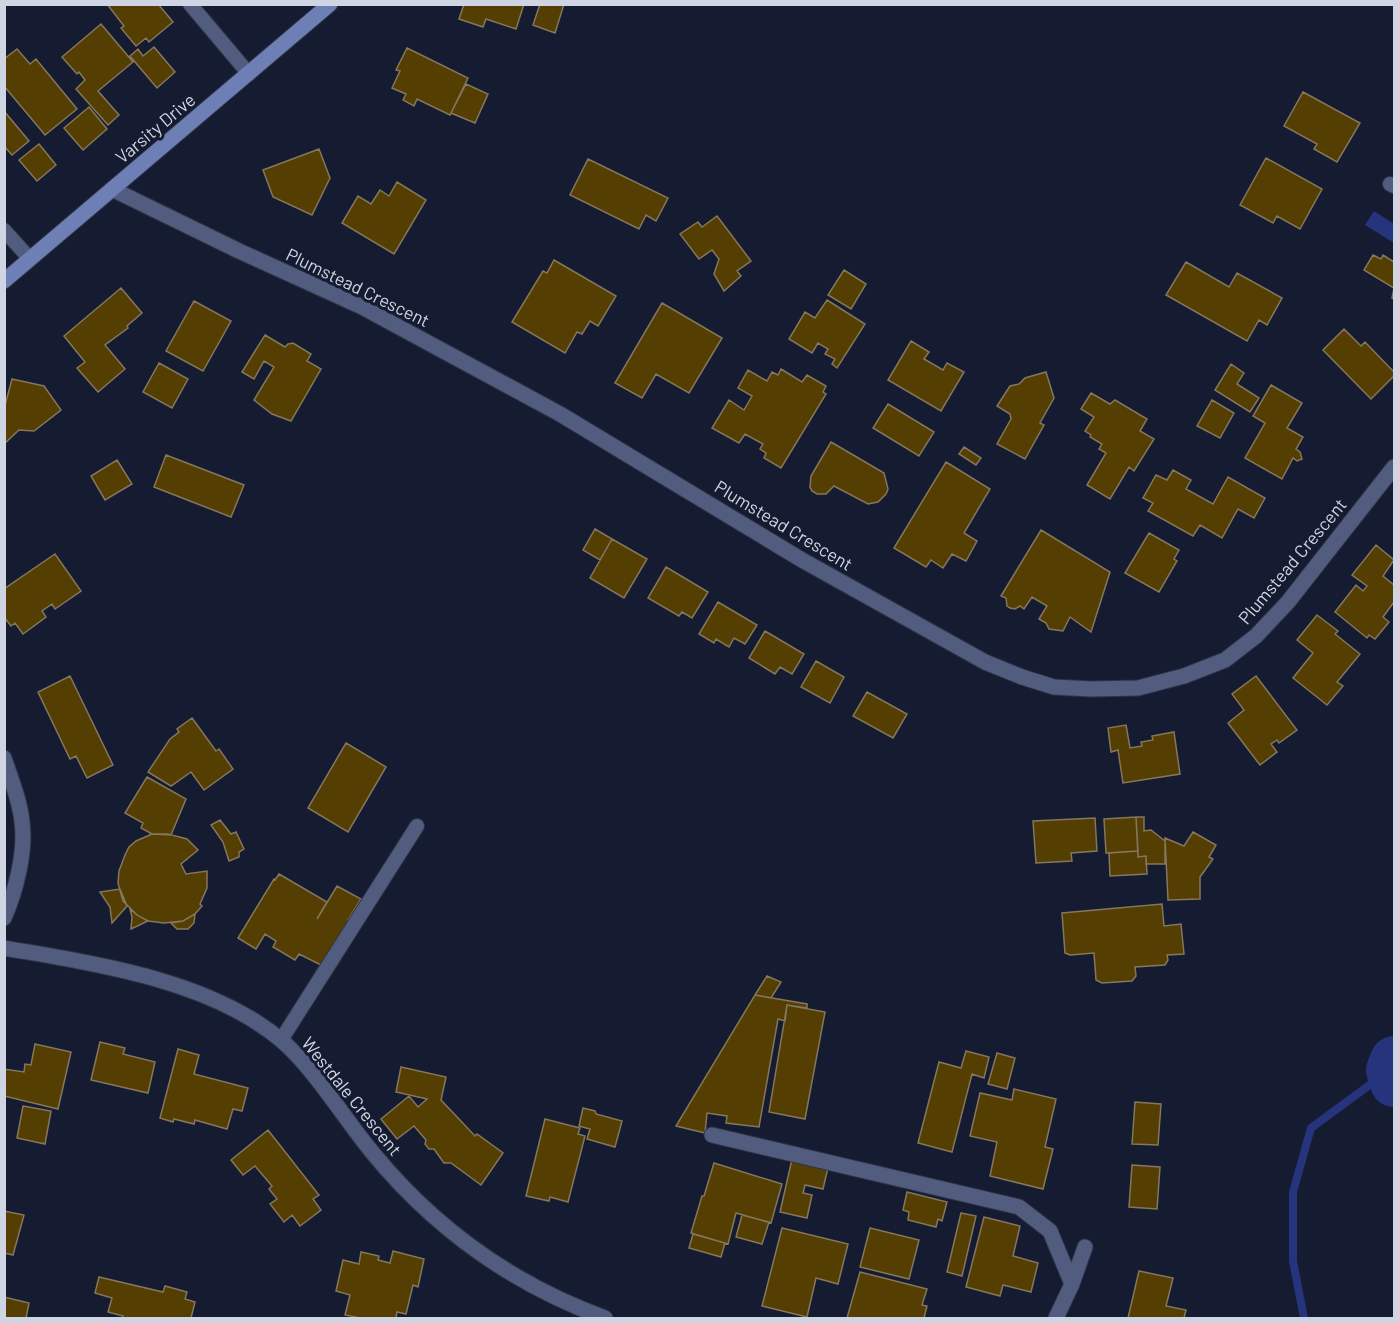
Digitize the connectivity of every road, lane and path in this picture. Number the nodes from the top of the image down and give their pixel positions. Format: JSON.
{"nodes":[{"id":1,"x":190,"y":4,"type":"edge"},
{"id":2,"x":330,"y":4,"type":"edge"},
{"id":3,"x":249,"y":74,"type":"junction"},
{"id":4,"x":112,"y":189,"type":"junction"},
{"id":5,"x":4,"y":230,"type":"edge"},
{"id":6,"x":30,"y":259,"type":"junction"},
{"id":7,"x":4,"y":281,"type":"edge"},
{"id":8,"x":1395,"y":467,"type":"edge"},
{"id":9,"x":4,"y":758,"type":"edge"},
{"id":10,"x":417,"y":826,"type":"dead end"},
{"id":11,"x":4,"y":918,"type":"edge"},
{"id":12,"x":4,"y":948,"type":"edge"},
{"id":13,"x":281,"y":1040,"type":"junction"},
{"id":14,"x":712,"y":1135,"type":"dead end"},
{"id":15,"x":1084,"y":1247,"type":"dead end"},
{"id":16,"x":1071,"y":1284,"type":"junction"},
{"id":17,"x":605,"y":1318,"type":"edge"},
{"id":18,"x":1056,"y":1318,"type":"edge"}],
"edges":[{"from":1,"to":3,"type":"lane"},
{"from":2,"to":3,"type":"street","name":"Varsity Drive"},
{"from":3,"to":4,"type":"street","name":"Varsity Drive"},
{"from":4,"to":6,"type":"street","name":"Varsity Drive"},
{"from":4,"to":8,"type":"street","name":"Plumstead Crescent"},
{"from":5,"to":6,"type":"lane"},
{"from":6,"to":7,"type":"street","name":"Varsity Drive"},
{"from":9,"to":11,"type":"street"},
{"from":10,"to":13,"type":"lane"},
{"from":12,"to":13,"type":"street","name":"Westdale Crescent"},
{"from":13,"to":17,"type":"street","name":"Westdale Crescent"},
{"from":14,"to":16,"type":"street"},
{"from":15,"to":16,"type":"street"},
{"from":16,"to":18,"type":"street"}]}
